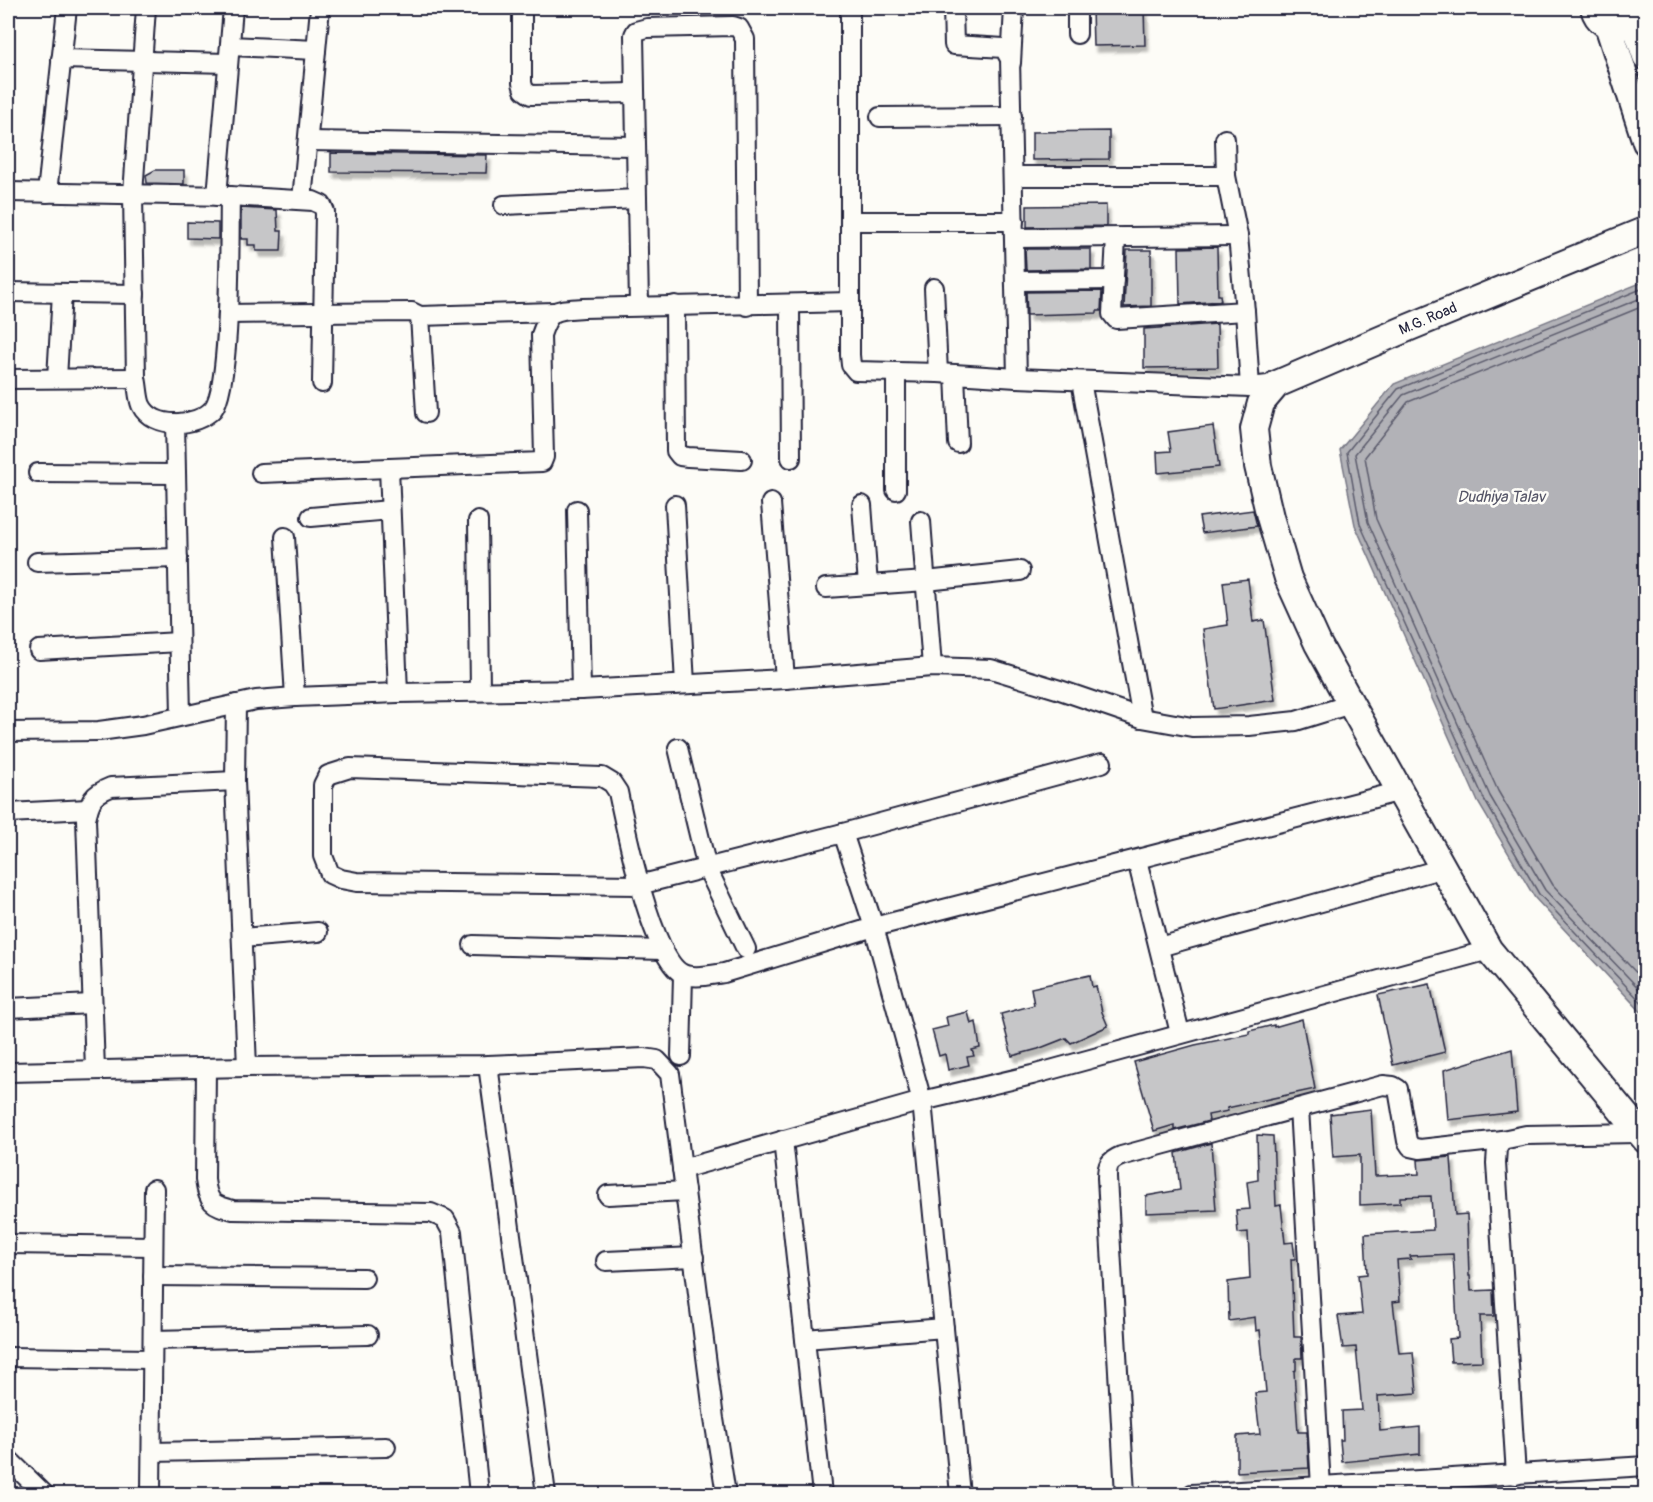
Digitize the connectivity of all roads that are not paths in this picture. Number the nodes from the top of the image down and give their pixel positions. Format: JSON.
{"nodes":[{"id":1,"x":67,"y":8,"type":"edge"},
{"id":2,"x":146,"y":8,"type":"edge"},
{"id":3,"x":233,"y":8,"type":"edge"},
{"id":4,"x":320,"y":8,"type":"edge"},
{"id":5,"x":522,"y":8,"type":"edge"},
{"id":6,"x":952,"y":8,"type":"edge"},
{"id":7,"x":1014,"y":8,"type":"edge"},
{"id":8,"x":1077,"y":8,"type":"edge"},
{"id":9,"x":1638,"y":14,"type":"edge"},
{"id":10,"x":850,"y":15,"type":"dead end"},
{"id":11,"x":1601,"y":16,"type":"edge"},
{"id":12,"x":1077,"y":34,"type":"dead end"},
{"id":13,"x":316,"y":50,"type":"junction"},
{"id":14,"x":229,"y":54,"type":"junction"},
{"id":15,"x":1646,"y":56,"type":"edge"},
{"id":16,"x":61,"y":59,"type":"junction"},
{"id":17,"x":142,"y":61,"type":"junction"},
{"id":18,"x":1010,"y":65,"type":"junction"},
{"id":19,"x":635,"y":93,"type":"junction"},
{"id":20,"x":880,"y":117,"type":"dead end"},
{"id":21,"x":1012,"y":117,"type":"junction"},
{"id":22,"x":1225,"y":139,"type":"dead end"},
{"id":23,"x":308,"y":141,"type":"junction"},
{"id":24,"x":1646,"y":142,"type":"edge"},
{"id":25,"x":636,"y":146,"type":"junction"},
{"id":26,"x":1013,"y":176,"type":"junction"},
{"id":27,"x":1226,"y":176,"type":"junction"},
{"id":28,"x":8,"y":192,"type":"edge"},
{"id":29,"x":47,"y":193,"type":"junction"},
{"id":30,"x":133,"y":194,"type":"junction"},
{"id":31,"x":224,"y":196,"type":"junction"},
{"id":32,"x":637,"y":199,"type":"junction"},
{"id":33,"x":302,"y":200,"type":"junction"},
{"id":34,"x":504,"y":205,"type":"dead end"},
{"id":35,"x":850,"y":221,"type":"junction"},
{"id":36,"x":1014,"y":229,"type":"junction"},
{"id":37,"x":1646,"y":230,"type":"edge"},
{"id":38,"x":1238,"y":236,"type":"junction"},
{"id":39,"x":1116,"y":238,"type":"junction"},
{"id":40,"x":1646,"y":247,"type":"edge"},
{"id":41,"x":1114,"y":280,"type":"junction"},
{"id":42,"x":1016,"y":281,"type":"junction"},
{"id":43,"x":934,"y":288,"type":"dead end"},
{"id":44,"x":8,"y":292,"type":"edge"},
{"id":45,"x":62,"y":293,"type":"junction"},
{"id":46,"x":135,"y":294,"type":"junction"},
{"id":47,"x":850,"y":302,"type":"junction"},
{"id":48,"x":789,"y":304,"type":"junction"},
{"id":49,"x":675,"y":305,"type":"junction"},
{"id":50,"x":639,"y":306,"type":"junction"},
{"id":51,"x":747,"y":306,"type":"junction"},
{"id":52,"x":1245,"y":311,"type":"junction"},
{"id":53,"x":554,"y":312,"type":"junction"},
{"id":54,"x":228,"y":314,"type":"junction"},
{"id":55,"x":323,"y":314,"type":"junction"},
{"id":56,"x":420,"y":316,"type":"junction"},
{"id":57,"x":896,"y":373,"type":"junction"},
{"id":58,"x":946,"y":374,"type":"junction"},
{"id":59,"x":57,"y":378,"type":"junction"},
{"id":60,"x":136,"y":378,"type":"junction"},
{"id":61,"x":1017,"y":378,"type":"junction"},
{"id":62,"x":8,"y":379,"type":"edge"},
{"id":63,"x":1080,"y":381,"type":"junction"},
{"id":64,"x":322,"y":383,"type":"dead end"},
{"id":65,"x":1277,"y":384,"type":"junction"},
{"id":66,"x":1250,"y":387,"type":"junction"},
{"id":67,"x":426,"y":412,"type":"dead end"},
{"id":68,"x":175,"y":423,"type":"junction"},
{"id":69,"x":958,"y":443,"type":"dead end"},
{"id":70,"x":1256,"y":448,"type":"junction"},
{"id":71,"x":792,"y":458,"type":"dead end"},
{"id":72,"x":742,"y":460,"type":"dead end"},
{"id":73,"x":389,"y":468,"type":"junction"},
{"id":74,"x":38,"y":473,"type":"dead end"},
{"id":75,"x":261,"y":473,"type":"dead end"},
{"id":76,"x":176,"y":474,"type":"junction"},
{"id":77,"x":896,"y":490,"type":"dead end"},
{"id":78,"x":771,"y":503,"type":"dead end"},
{"id":79,"x":862,"y":505,"type":"dead end"},
{"id":80,"x":675,"y":506,"type":"dead end"},
{"id":81,"x":390,"y":510,"type":"junction"},
{"id":82,"x":577,"y":510,"type":"dead end"},
{"id":83,"x":312,"y":517,"type":"dead end"},
{"id":84,"x":478,"y":521,"type":"dead end"},
{"id":85,"x":921,"y":521,"type":"dead end"},
{"id":86,"x":285,"y":537,"type":"dead end"},
{"id":87,"x":178,"y":558,"type":"junction"},
{"id":88,"x":37,"y":562,"type":"dead end"},
{"id":89,"x":1020,"y":571,"type":"dead end"},
{"id":90,"x":926,"y":581,"type":"junction"},
{"id":91,"x":868,"y":585,"type":"junction"},
{"id":92,"x":826,"y":588,"type":"dead end"},
{"id":93,"x":179,"y":642,"type":"junction"},
{"id":94,"x":39,"y":650,"type":"dead end"},
{"id":95,"x":932,"y":667,"type":"junction"},
{"id":96,"x":785,"y":680,"type":"junction"},
{"id":97,"x":685,"y":684,"type":"junction"},
{"id":98,"x":581,"y":690,"type":"junction"},
{"id":99,"x":480,"y":691,"type":"junction"},
{"id":100,"x":398,"y":693,"type":"junction"},
{"id":101,"x":295,"y":696,"type":"junction"},
{"id":102,"x":236,"y":704,"type":"junction"},
{"id":103,"x":1351,"y":704,"type":"junction"},
{"id":104,"x":181,"y":716,"type":"junction"},
{"id":105,"x":1142,"y":718,"type":"junction"},
{"id":106,"x":8,"y":732,"type":"edge"},
{"id":107,"x":678,"y":748,"type":"dead end"},
{"id":108,"x":1102,"y":763,"type":"dead end"},
{"id":109,"x":234,"y":782,"type":"junction"},
{"id":110,"x":1401,"y":791,"type":"junction"},
{"id":111,"x":88,"y":809,"type":"junction"},
{"id":112,"x":8,"y":813,"type":"edge"},
{"id":113,"x":843,"y":833,"type":"junction"},
{"id":114,"x":1137,"y":860,"type":"junction"},
{"id":115,"x":707,"y":868,"type":"junction"},
{"id":116,"x":1444,"y":868,"type":"junction"},
{"id":117,"x":639,"y":885,"type":"junction"},
{"id":118,"x":874,"y":927,"type":"junction"},
{"id":119,"x":318,"y":932,"type":"dead end"},
{"id":120,"x":242,"y":938,"type":"junction"},
{"id":121,"x":473,"y":945,"type":"dead end"},
{"id":122,"x":1158,"y":947,"type":"junction"},
{"id":123,"x":746,"y":949,"type":"dead end"},
{"id":124,"x":663,"y":950,"type":"junction"},
{"id":125,"x":1489,"y":950,"type":"junction"},
{"id":126,"x":683,"y":975,"type":"junction"},
{"id":127,"x":92,"y":1004,"type":"junction"},
{"id":128,"x":8,"y":1008,"type":"edge"},
{"id":129,"x":1180,"y":1033,"type":"junction"},
{"id":130,"x":681,"y":1056,"type":"dead end"},
{"id":131,"x":488,"y":1065,"type":"junction"},
{"id":132,"x":248,"y":1067,"type":"junction"},
{"id":133,"x":206,"y":1068,"type":"junction"},
{"id":134,"x":95,"y":1070,"type":"junction"},
{"id":135,"x":8,"y":1072,"type":"edge"},
{"id":136,"x":922,"y":1101,"type":"junction"},
{"id":137,"x":1299,"y":1108,"type":"junction"},
{"id":138,"x":1642,"y":1136,"type":"edge"},
{"id":139,"x":783,"y":1140,"type":"junction"},
{"id":140,"x":1502,"y":1140,"type":"junction"},
{"id":141,"x":682,"y":1169,"type":"junction"},
{"id":142,"x":154,"y":1189,"type":"dead end"},
{"id":143,"x":685,"y":1191,"type":"junction"},
{"id":144,"x":608,"y":1195,"type":"dead end"},
{"id":145,"x":8,"y":1244,"type":"edge"},
{"id":146,"x":153,"y":1246,"type":"junction"},
{"id":147,"x":694,"y":1257,"type":"junction"},
{"id":148,"x":606,"y":1261,"type":"dead end"},
{"id":149,"x":153,"y":1276,"type":"junction"},
{"id":150,"x":363,"y":1278,"type":"dead end"},
{"id":151,"x":944,"y":1328,"type":"junction"},
{"id":152,"x":368,"y":1335,"type":"dead end"},
{"id":153,"x":153,"y":1340,"type":"junction"},
{"id":154,"x":805,"y":1340,"type":"junction"},
{"id":155,"x":8,"y":1357,"type":"edge"},
{"id":156,"x":152,"y":1359,"type":"junction"},
{"id":157,"x":386,"y":1447,"type":"dead end"},
{"id":158,"x":152,"y":1452,"type":"junction"},
{"id":159,"x":8,"y":1459,"type":"edge"},
{"id":160,"x":1646,"y":1466,"type":"edge"},
{"id":161,"x":1516,"y":1475,"type":"junction"},
{"id":162,"x":1321,"y":1487,"type":"junction"},
{"id":163,"x":44,"y":1494,"type":"edge"},
{"id":164,"x":151,"y":1494,"type":"edge"},
{"id":165,"x":479,"y":1494,"type":"edge"},
{"id":166,"x":546,"y":1494,"type":"edge"},
{"id":167,"x":726,"y":1494,"type":"edge"},
{"id":168,"x":822,"y":1494,"type":"edge"},
{"id":169,"x":960,"y":1494,"type":"edge"},
{"id":170,"x":1125,"y":1494,"type":"edge"},
{"id":171,"x":1192,"y":1494,"type":"edge"},
{"id":172,"x":1216,"y":1494,"type":"edge"}],
"edges":[{"from":1,"to":16,"type":"street"},
{"from":2,"to":17,"type":"street"},
{"from":3,"to":14,"type":"street"},
{"from":4,"to":13,"type":"street"},
{"from":5,"to":19,"type":"street"},
{"from":6,"to":18,"type":"street"},
{"from":7,"to":18,"type":"street"},
{"from":8,"to":12,"type":"street"},
{"from":9,"to":11,"type":"main road"},
{"from":9,"to":15,"type":"main road"},
{"from":10,"to":35,"type":"street"},
{"from":11,"to":24,"type":"main road"},
{"from":13,"to":14,"type":"street"},
{"from":13,"to":23,"type":"street"},
{"from":14,"to":17,"type":"street"},
{"from":14,"to":31,"type":"street"},
{"from":16,"to":17,"type":"street"},
{"from":16,"to":29,"type":"street"},
{"from":17,"to":30,"type":"street"},
{"from":18,"to":21,"type":"street"},
{"from":19,"to":25,"type":"street"},
{"from":19,"to":51,"type":"street"},
{"from":20,"to":21,"type":"street"},
{"from":21,"to":26,"type":"street"},
{"from":22,"to":27,"type":"street"},
{"from":23,"to":25,"type":"street"},
{"from":23,"to":33,"type":"street"},
{"from":25,"to":32,"type":"street"},
{"from":26,"to":27,"type":"street"},
{"from":26,"to":36,"type":"street"},
{"from":27,"to":38,"type":"street"},
{"from":28,"to":29,"type":"street"},
{"from":29,"to":30,"type":"street"},
{"from":30,"to":31,"type":"street"},
{"from":30,"to":46,"type":"street"},
{"from":31,"to":33,"type":"street"},
{"from":31,"to":54,"type":"street"},
{"from":32,"to":34,"type":"street"},
{"from":32,"to":50,"type":"street"},
{"from":33,"to":55,"type":"street"},
{"from":35,"to":36,"type":"street"},
{"from":35,"to":47,"type":"street"},
{"from":36,"to":39,"type":"street"},
{"from":36,"to":42,"type":"street"},
{"from":37,"to":65,"type":"main road","name":"M.G. Road"},
{"from":38,"to":39,"type":"street"},
{"from":38,"to":52,"type":"street"},
{"from":39,"to":41,"type":"street"},
{"from":40,"to":70,"type":"main road"},
{"from":41,"to":42,"type":"street"},
{"from":41,"to":52,"type":"street"},
{"from":42,"to":61,"type":"street"},
{"from":43,"to":58,"type":"street"},
{"from":44,"to":45,"type":"street"},
{"from":45,"to":46,"type":"street"},
{"from":45,"to":59,"type":"street"},
{"from":46,"to":60,"type":"street"},
{"from":47,"to":48,"type":"street"},
{"from":47,"to":57,"type":"street"},
{"from":48,"to":51,"type":"street"},
{"from":48,"to":71,"type":"street"},
{"from":49,"to":50,"type":"street"},
{"from":49,"to":51,"type":"street"},
{"from":49,"to":72,"type":"street"},
{"from":50,"to":53,"type":"street"},
{"from":52,"to":66,"type":"street"},
{"from":53,"to":56,"type":"street"},
{"from":53,"to":73,"type":"street"},
{"from":54,"to":55,"type":"street"},
{"from":54,"to":68,"type":"street"},
{"from":55,"to":56,"type":"street"},
{"from":55,"to":64,"type":"street"},
{"from":56,"to":67,"type":"street"},
{"from":57,"to":58,"type":"street"},
{"from":57,"to":77,"type":"street"},
{"from":58,"to":61,"type":"street"},
{"from":58,"to":69,"type":"street"},
{"from":59,"to":60,"type":"street"},
{"from":59,"to":62,"type":"street"},
{"from":60,"to":68,"type":"street"},
{"from":61,"to":63,"type":"street"},
{"from":63,"to":66,"type":"street"},
{"from":63,"to":105,"type":"street"},
{"from":65,"to":66,"type":"street"},
{"from":65,"to":70,"type":"main road"},
{"from":68,"to":76,"type":"street"},
{"from":70,"to":103,"type":"main road"},
{"from":73,"to":75,"type":"street"},
{"from":73,"to":81,"type":"street"},
{"from":74,"to":76,"type":"street"},
{"from":76,"to":87,"type":"street"},
{"from":78,"to":96,"type":"street"},
{"from":79,"to":91,"type":"street"},
{"from":80,"to":97,"type":"street"},
{"from":81,"to":83,"type":"street"},
{"from":81,"to":100,"type":"street"},
{"from":82,"to":98,"type":"street"},
{"from":84,"to":99,"type":"street"},
{"from":85,"to":90,"type":"street"},
{"from":86,"to":101,"type":"street"},
{"from":87,"to":88,"type":"street"},
{"from":87,"to":93,"type":"street"},
{"from":89,"to":90,"type":"street"},
{"from":90,"to":91,"type":"street"},
{"from":90,"to":95,"type":"street"},
{"from":91,"to":92,"type":"street"},
{"from":93,"to":94,"type":"street"},
{"from":93,"to":104,"type":"street"},
{"from":95,"to":96,"type":"street"},
{"from":95,"to":105,"type":"street"},
{"from":96,"to":97,"type":"street"},
{"from":97,"to":98,"type":"street"},
{"from":98,"to":99,"type":"street"},
{"from":99,"to":100,"type":"street"},
{"from":100,"to":101,"type":"street"},
{"from":101,"to":102,"type":"street"},
{"from":102,"to":104,"type":"street"},
{"from":102,"to":109,"type":"street"},
{"from":103,"to":105,"type":"street"},
{"from":103,"to":110,"type":"main road"},
{"from":104,"to":106,"type":"street"},
{"from":107,"to":115,"type":"street"},
{"from":108,"to":113,"type":"street"},
{"from":109,"to":111,"type":"street"},
{"from":109,"to":120,"type":"street"},
{"from":110,"to":114,"type":"street"},
{"from":110,"to":116,"type":"main road"},
{"from":111,"to":112,"type":"street"},
{"from":111,"to":127,"type":"street"},
{"from":113,"to":115,"type":"street"},
{"from":113,"to":118,"type":"street"},
{"from":114,"to":118,"type":"street"},
{"from":114,"to":122,"type":"street"},
{"from":115,"to":117,"type":"street"},
{"from":115,"to":123,"type":"street"},
{"from":116,"to":122,"type":"street"},
{"from":116,"to":125,"type":"main road"},
{"from":117,"to":117,"type":"street"},
{"from":117,"to":124,"type":"street"},
{"from":118,"to":126,"type":"street"},
{"from":118,"to":136,"type":"street"},
{"from":119,"to":120,"type":"street"},
{"from":120,"to":132,"type":"street"},
{"from":121,"to":124,"type":"street"},
{"from":122,"to":129,"type":"street"},
{"from":124,"to":126,"type":"street"},
{"from":125,"to":129,"type":"street"},
{"from":125,"to":138,"type":"main road"},
{"from":126,"to":130,"type":"street"},
{"from":127,"to":128,"type":"street"},
{"from":127,"to":134,"type":"street"},
{"from":129,"to":136,"type":"street"},
{"from":131,"to":132,"type":"street"},
{"from":131,"to":141,"type":"street"},
{"from":131,"to":166,"type":"street"},
{"from":132,"to":133,"type":"street"},
{"from":133,"to":134,"type":"street"},
{"from":133,"to":165,"type":"street"},
{"from":134,"to":135,"type":"street"},
{"from":136,"to":139,"type":"street"},
{"from":136,"to":151,"type":"street"},
{"from":137,"to":140,"type":"street"},
{"from":137,"to":162,"type":"street"},
{"from":137,"to":170,"type":"street"},
{"from":138,"to":140,"type":"street"},
{"from":139,"to":141,"type":"street"},
{"from":139,"to":154,"type":"street"},
{"from":140,"to":161,"type":"street"},
{"from":141,"to":143,"type":"street"},
{"from":142,"to":146,"type":"street"},
{"from":143,"to":144,"type":"street"},
{"from":143,"to":147,"type":"street"},
{"from":145,"to":146,"type":"street"},
{"from":146,"to":149,"type":"street"},
{"from":147,"to":148,"type":"street"},
{"from":147,"to":167,"type":"street"},
{"from":149,"to":150,"type":"street"},
{"from":149,"to":153,"type":"street"},
{"from":151,"to":154,"type":"street"},
{"from":151,"to":169,"type":"street"},
{"from":152,"to":153,"type":"street"},
{"from":153,"to":156,"type":"street"},
{"from":154,"to":168,"type":"street"},
{"from":155,"to":156,"type":"street"},
{"from":156,"to":158,"type":"street"},
{"from":157,"to":158,"type":"street"},
{"from":158,"to":164,"type":"street"},
{"from":159,"to":163,"type":"street"},
{"from":160,"to":161,"type":"street"},
{"from":161,"to":162,"type":"street"},
{"from":162,"to":172,"type":"street"},
{"from":171,"to":172,"type":"street"}]}
